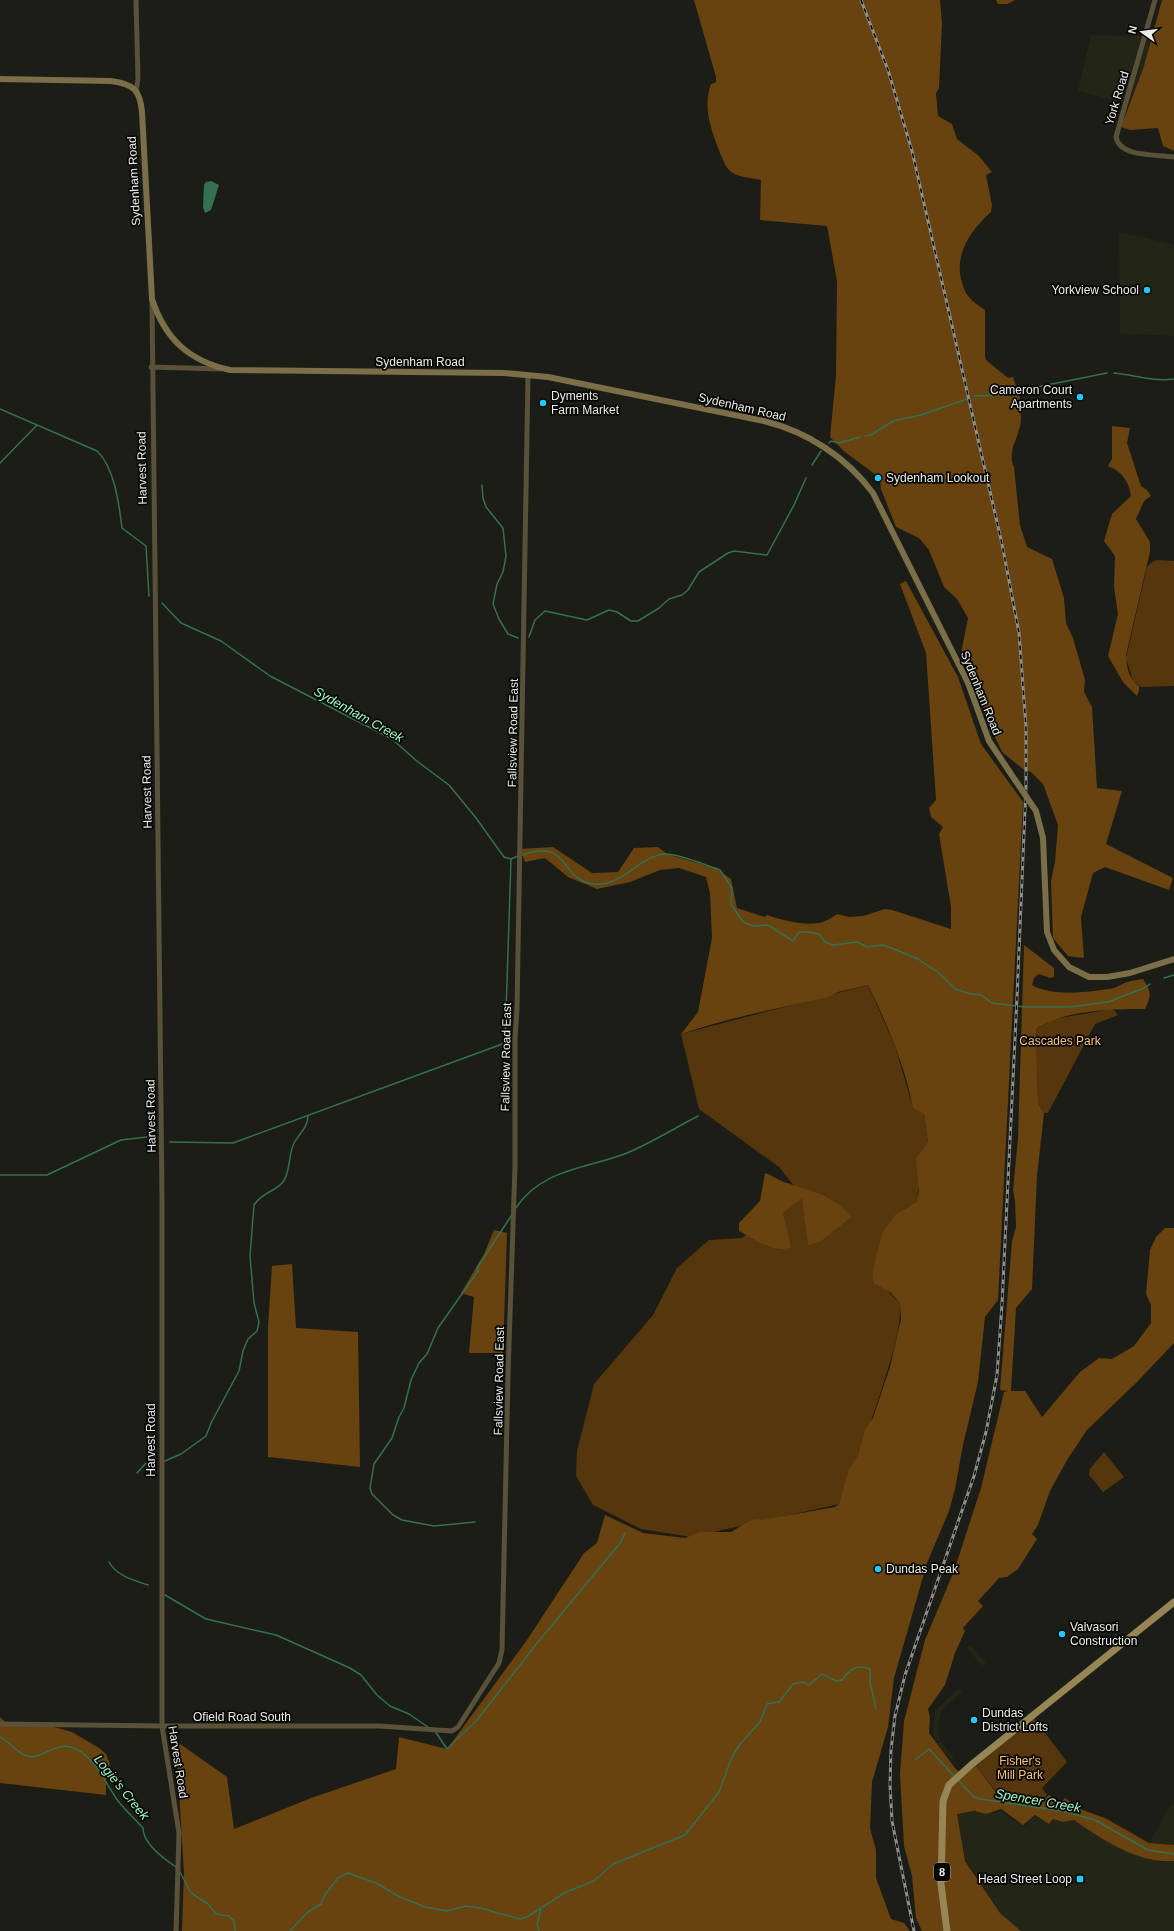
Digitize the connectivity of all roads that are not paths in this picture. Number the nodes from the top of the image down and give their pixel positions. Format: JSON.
{"nodes":[{"id":1,"x":136,"y":0,"type":"edge"},
{"id":2,"x":1155,"y":0,"type":"edge"},
{"id":3,"x":0,"y":79,"type":"edge"},
{"id":4,"x":136,"y":90,"type":"junction"},
{"id":5,"x":1174,"y":157,"type":"edge"},
{"id":6,"x":152,"y":299,"type":"junction"},
{"id":7,"x":151,"y":367,"type":"junction"},
{"id":8,"x":230,"y":370,"type":"junction"},
{"id":9,"x":528,"y":375,"type":"junction"},
{"id":10,"x":1174,"y":959,"type":"edge"},
{"id":11,"x":1174,"y":1602,"type":"edge"},
{"id":12,"x":0,"y":1724,"type":"edge"},
{"id":13,"x":162,"y":1726,"type":"junction"},
{"id":14,"x":458,"y":1727,"type":"joint"},
{"id":15,"x":176,"y":1931,"type":"edge"},
{"id":16,"x":947,"y":1931,"type":"edge"}],
"edges":[{"from":1,"to":4,"type":"street"},
{"from":2,"to":5,"type":"street","name":"York Road"},
{"from":3,"to":4,"type":"main road"},
{"from":4,"to":6,"type":"main road","name":"Sydenham Road"},
{"from":6,"to":7,"type":"street","name":"Harvest Road"},
{"from":6,"to":8,"type":"main road","name":"Sydenham Road"},
{"from":7,"to":8,"type":"street","name":"Sydenham Road"},
{"from":7,"to":13,"type":"street","name":"Harvest Road"},
{"from":8,"to":9,"type":"main road","name":"Sydenham Road"},
{"from":9,"to":10,"type":"main road","name":"Sydenham Road","bridge":true},
{"from":9,"to":14,"type":"street","name":"Fallsview Road East"},
{"from":11,"to":16,"type":"main road","number":"8"},
{"from":12,"to":13,"type":"street","name":"Ofield Road South"},
{"from":13,"to":14,"type":"street","name":"Ofield Road South"},
{"from":13,"to":15,"type":"street","name":"Harvest Road"}]}
